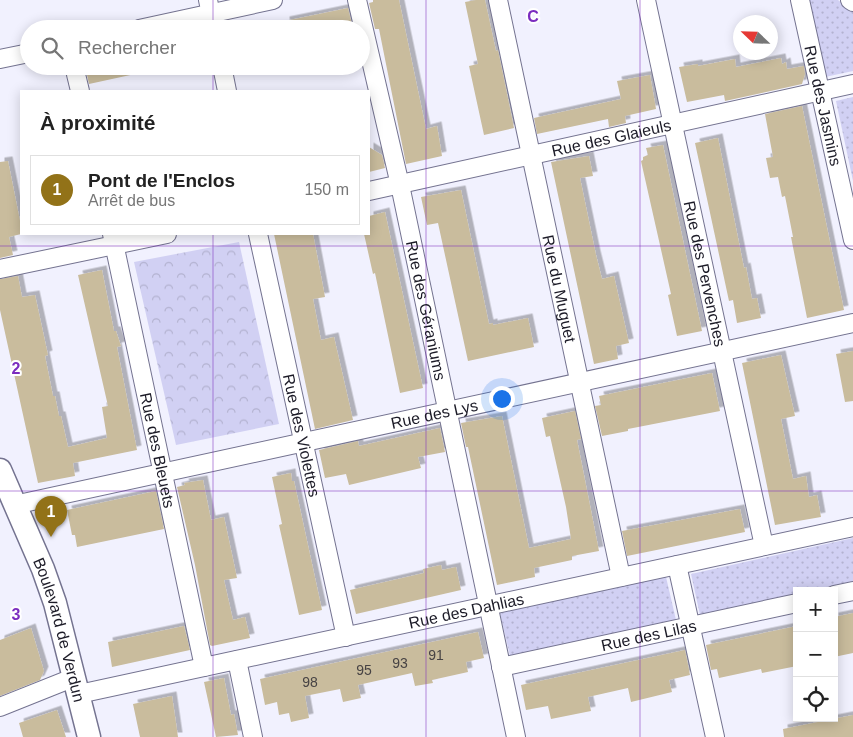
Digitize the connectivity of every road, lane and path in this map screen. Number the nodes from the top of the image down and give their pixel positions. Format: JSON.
{"nodes":[{"id":1,"x":273,"y":0,"type":"edge"},
{"id":2,"x":356,"y":0,"type":"edge"},
{"id":3,"x":498,"y":0,"type":"edge"},
{"id":4,"x":646,"y":0,"type":"edge"},
{"id":5,"x":800,"y":0,"type":"edge"},
{"id":6,"x":210,"y":14,"type":"edge"},
{"id":7,"x":182,"y":20,"type":"edge"},
{"id":8,"x":361,"y":20,"type":"edge"},
{"id":9,"x":20,"y":55,"type":"edge"},
{"id":10,"x":0,"y":59,"type":"edge"},
{"id":11,"x":370,"y":59,"type":"edge"},
{"id":12,"x":76,"y":75,"type":"edge"},
{"id":13,"x":224,"y":75,"type":"edge"},
{"id":14,"x":853,"y":84,"type":"edge"},
{"id":15,"x":80,"y":90,"type":"edge"},
{"id":16,"x":227,"y":90,"type":"edge"},
{"id":17,"x":821,"y":91,"type":"junction"},
{"id":18,"x":673,"y":125,"type":"junction"},
{"id":19,"x":530,"y":156,"type":"junction"},
{"id":20,"x":400,"y":185,"type":"junction"},
{"id":21,"x":370,"y":191,"type":"edge"},
{"id":22,"x":156,"y":235,"type":"edge"},
{"id":23,"x":258,"y":235,"type":"edge"},
{"id":24,"x":114,"y":239,"type":"edge"},
{"id":25,"x":853,"y":240,"type":"edge"},
{"id":26,"x":0,"y":269,"type":"edge"},
{"id":27,"x":853,"y":323,"type":"edge"},
{"id":28,"x":722,"y":351,"type":"junction"},
{"id":29,"x":579,"y":382,"type":"junction"},
{"id":30,"x":447,"y":411,"type":"junction"},
{"id":31,"x":303,"y":442,"type":"junction"},
{"id":32,"x":0,"y":470,"type":"edge"},
{"id":33,"x":164,"y":472,"type":"junction"},
{"id":34,"x":14,"y":505,"type":"junction"},
{"id":35,"x":853,"y":527,"type":"edge"},
{"id":36,"x":764,"y":546,"type":"junction"},
{"id":37,"x":677,"y":565,"type":"junction"},
{"id":38,"x":621,"y":578,"type":"junction"},
{"id":39,"x":853,"y":591,"type":"edge"},
{"id":40,"x":838,"y":594,"type":"edge"},
{"id":41,"x":793,"y":604,"type":"edge"},
{"id":42,"x":488,"y":606,"type":"junction"},
{"id":43,"x":690,"y":626,"type":"junction"},
{"id":44,"x":346,"y":637,"type":"junction"},
{"id":45,"x":237,"y":660,"type":"junction"},
{"id":46,"x":501,"y":667,"type":"junction"},
{"id":47,"x":204,"y":668,"type":"junction"},
{"id":48,"x":77,"y":685,"type":"junction"},
{"id":49,"x":0,"y":706,"type":"edge"},
{"id":50,"x":89,"y":737,"type":"edge"},
{"id":51,"x":253,"y":737,"type":"edge"},
{"id":52,"x":516,"y":737,"type":"edge"},
{"id":53,"x":715,"y":737,"type":"edge"}],
"edges":[{"from":1,"to":6,"type":"street"},
{"from":2,"to":8,"type":"street","name":"Rue des Géraniums"},
{"from":3,"to":19,"type":"street","name":"Rue du Muguet"},
{"from":4,"to":18,"type":"street","name":"Rue des Pervenches"},
{"from":5,"to":17,"type":"street","name":"Rue des Jasmins"},
{"from":6,"to":7,"type":"street"},
{"from":9,"to":10,"type":"street"},
{"from":11,"to":20,"type":"street","name":"Rue des Géraniums"},
{"from":12,"to":15,"type":"street"},
{"from":13,"to":16,"type":"street"},
{"from":14,"to":17,"type":"street","name":"Rue des Glaieuls"},
{"from":17,"to":18,"type":"street","name":"Rue des Glaieuls"},
{"from":17,"to":25,"type":"street","name":"Rue des Jasmins"},
{"from":18,"to":19,"type":"street","name":"Rue des Glaieuls"},
{"from":18,"to":28,"type":"street","name":"Rue des Pervenches"},
{"from":19,"to":20,"type":"street","name":"Rue des Glaieuls"},
{"from":19,"to":29,"type":"street","name":"Rue du Muguet"},
{"from":20,"to":21,"type":"street","name":"Rue des Glaieuls"},
{"from":20,"to":30,"type":"street","name":"Rue des Géraniums"},
{"from":22,"to":24,"type":"street"},
{"from":23,"to":31,"type":"street","name":"Rue des Violettes"},
{"from":24,"to":26,"type":"street"},
{"from":24,"to":33,"type":"street","name":"Rue des Bleuets"},
{"from":27,"to":28,"type":"street","name":"Rue des Lys"},
{"from":28,"to":29,"type":"street","name":"Rue des Lys"},
{"from":28,"to":36,"type":"street","name":"Rue des Pervenches"},
{"from":29,"to":30,"type":"street","name":"Rue des Lys"},
{"from":29,"to":38,"type":"street","name":"Rue du Muguet"},
{"from":30,"to":31,"type":"street","name":"Rue des Lys"},
{"from":30,"to":42,"type":"street","name":"Rue des Géraniums"},
{"from":31,"to":33,"type":"street","name":"Rue des Lys"},
{"from":31,"to":44,"type":"street","name":"Rue des Violettes"},
{"from":32,"to":34,"type":"street","name":"Boulevard de Verdun"},
{"from":33,"to":34,"type":"street","name":"Rue des Lys"},
{"from":33,"to":47,"type":"street","name":"Rue des Bleuets"},
{"from":34,"to":48,"type":"street","name":"Boulevard de Verdun"},
{"from":35,"to":36,"type":"street","name":"Rue des Dahlias"},
{"from":36,"to":37,"type":"street","name":"Rue des Dahlias"},
{"from":37,"to":38,"type":"street","name":"Rue des Dahlias"},
{"from":37,"to":43,"type":"street"},
{"from":38,"to":42,"type":"street","name":"Rue des Dahlias"},
{"from":39,"to":40,"type":"street"},
{"from":41,"to":43,"type":"street","name":"Rue des Lilas"},
{"from":42,"to":44,"type":"street","name":"Rue des Dahlias"},
{"from":42,"to":46,"type":"street","name":"Rue des Géraniums"},
{"from":43,"to":46,"type":"street","name":"Rue des Lilas"},
{"from":43,"to":53,"type":"street"},
{"from":44,"to":45,"type":"street","name":"Rue des Dahlias"},
{"from":45,"to":47,"type":"street","name":"Rue des Dahlias"},
{"from":45,"to":51,"type":"street"},
{"from":46,"to":52,"type":"street","name":"Rue des Géraniums"},
{"from":47,"to":48,"type":"street","name":"Rue des Dahlias"},
{"from":48,"to":49,"type":"street","name":"Rue des Dahlias"},
{"from":48,"to":50,"type":"street","name":"Boulevard de Verdun"}]}
